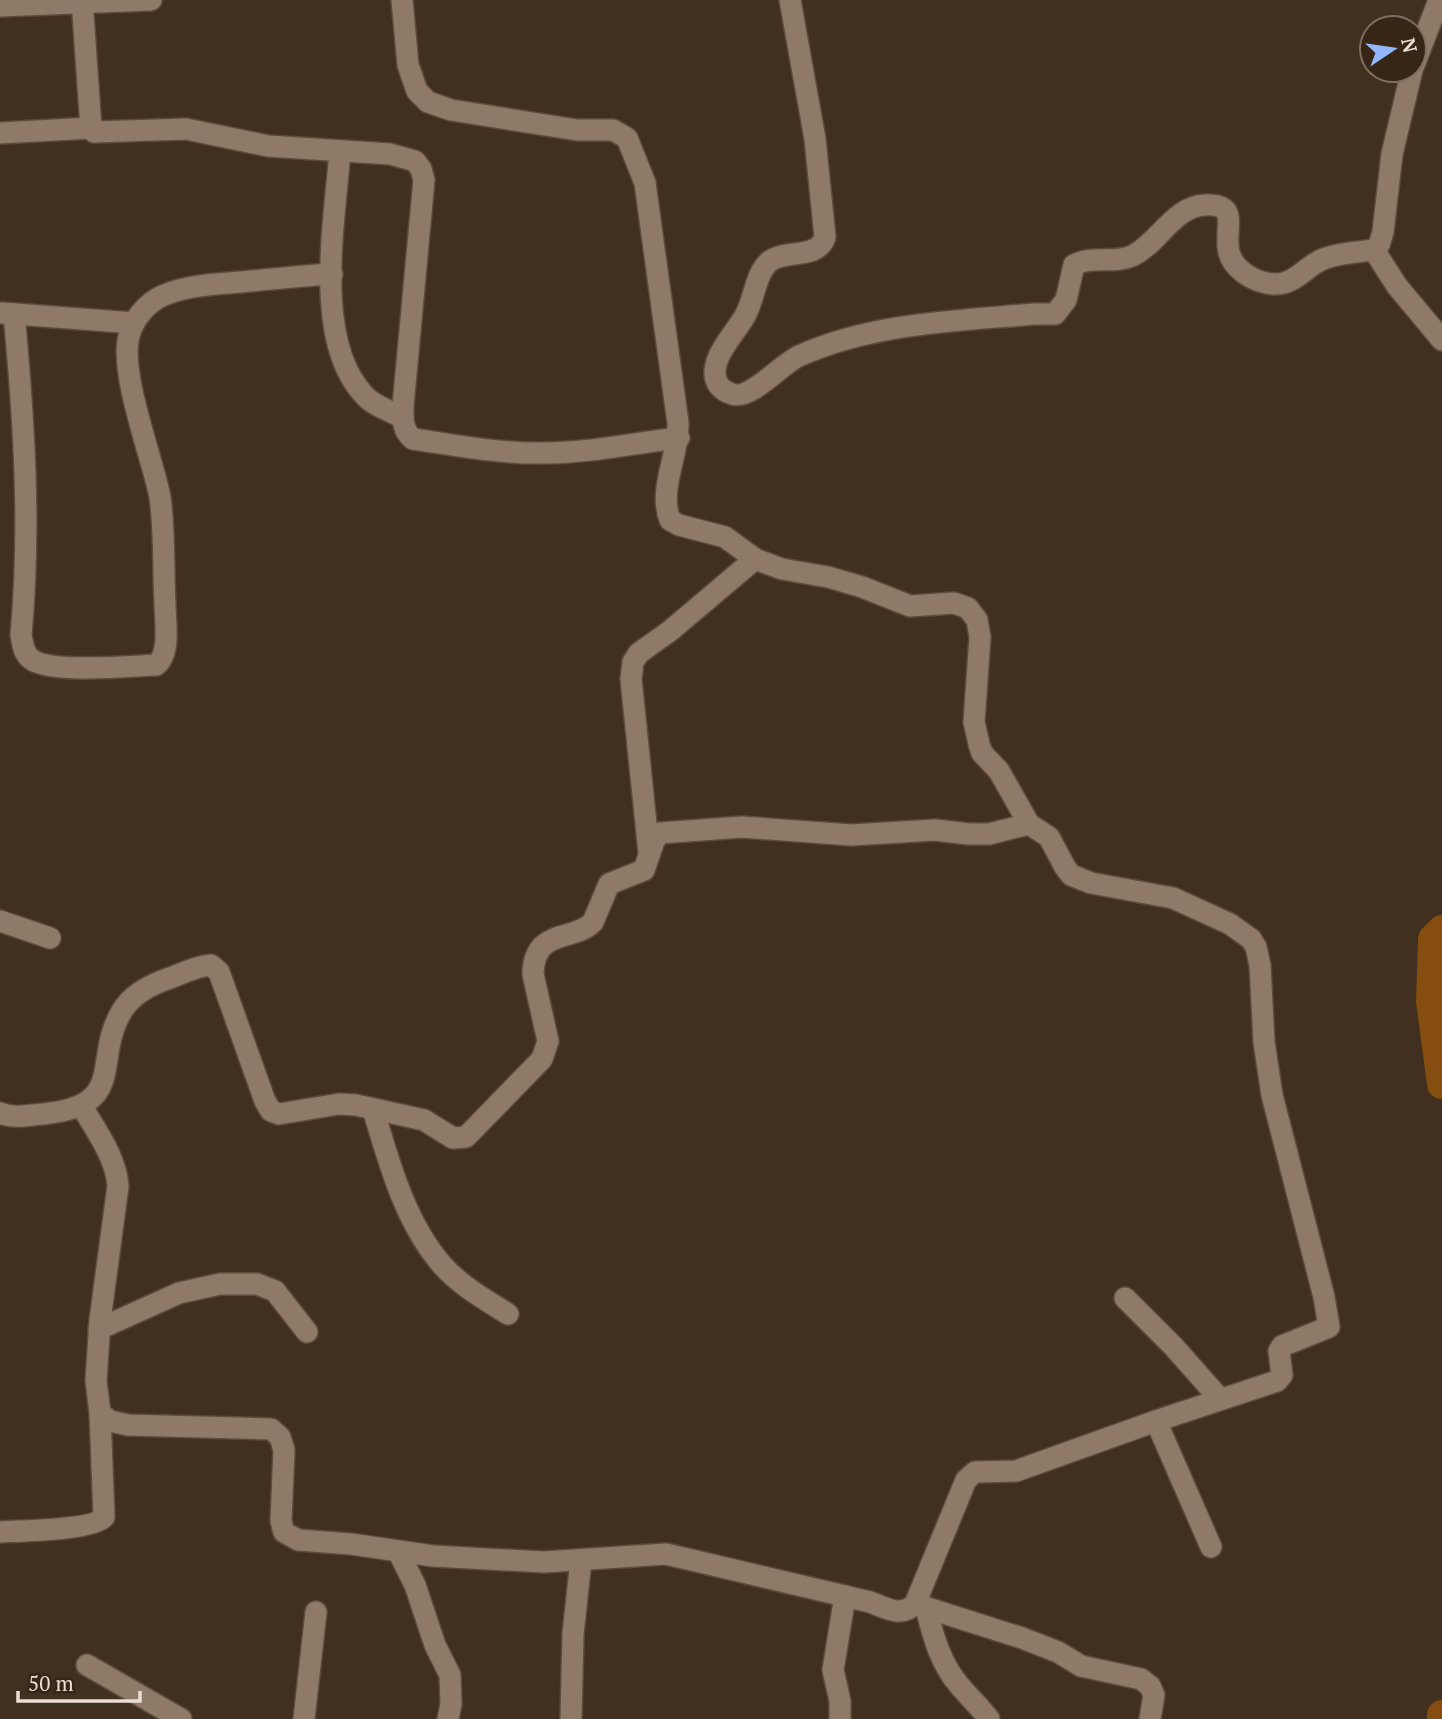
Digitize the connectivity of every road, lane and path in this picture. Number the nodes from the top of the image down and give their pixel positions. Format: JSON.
{"nodes":[{"id":1,"x":151,"y":0,"type":"edge"},
{"id":2,"x":402,"y":0,"type":"edge"},
{"id":3,"x":790,"y":0,"type":"edge"},
{"id":4,"x":1439,"y":0,"type":"edge"},
{"id":5,"x":82,"y":1,"type":"edge"},
{"id":6,"x":0,"y":6,"type":"edge"},
{"id":7,"x":1428,"y":29,"type":"edge"},
{"id":8,"x":1407,"y":84,"type":"edge"},
{"id":9,"x":91,"y":128,"type":"junction"},
{"id":10,"x":0,"y":132,"type":"edge"},
{"id":11,"x":340,"y":151,"type":"junction"},
{"id":12,"x":1374,"y":250,"type":"junction"},
{"id":13,"x":331,"y":274,"type":"junction"},
{"id":14,"x":7,"y":313,"type":"edge"},
{"id":15,"x":134,"y":323,"type":"junction"},
{"id":16,"x":1442,"y":340,"type":"edge"},
{"id":17,"x":402,"y":418,"type":"junction"},
{"id":18,"x":679,"y":438,"type":"junction"},
{"id":19,"x":755,"y":559,"type":"junction"},
{"id":20,"x":1028,"y":824,"type":"junction"},
{"id":21,"x":649,"y":858,"type":"junction"},
{"id":22,"x":0,"y":921,"type":"edge"},
{"id":23,"x":50,"y":938,"type":"dead end"},
{"id":24,"x":81,"y":1105,"type":"junction"},
{"id":25,"x":373,"y":1109,"type":"junction"},
{"id":26,"x":0,"y":1113,"type":"edge"},
{"id":27,"x":1125,"y":1298,"type":"dead end"},
{"id":28,"x":508,"y":1314,"type":"dead end"},
{"id":29,"x":99,"y":1329,"type":"junction"},
{"id":30,"x":307,"y":1332,"type":"dead end"},
{"id":31,"x":1220,"y":1399,"type":"junction"},
{"id":32,"x":100,"y":1413,"type":"junction"},
{"id":33,"x":1156,"y":1421,"type":"junction"},
{"id":34,"x":0,"y":1532,"type":"edge"},
{"id":35,"x":1211,"y":1547,"type":"dead end"},
{"id":36,"x":398,"y":1551,"type":"junction"},
{"id":37,"x":581,"y":1560,"type":"junction"},
{"id":38,"x":845,"y":1596,"type":"junction"},
{"id":39,"x":920,"y":1606,"type":"junction"},
{"id":40,"x":316,"y":1612,"type":"dead end"},
{"id":41,"x":87,"y":1665,"type":"dead end"},
{"id":42,"x":181,"y":1719,"type":"edge"},
{"id":43,"x":304,"y":1719,"type":"edge"},
{"id":44,"x":448,"y":1719,"type":"edge"},
{"id":45,"x":570,"y":1719,"type":"edge"},
{"id":46,"x":840,"y":1719,"type":"edge"},
{"id":47,"x":989,"y":1719,"type":"edge"},
{"id":48,"x":1150,"y":1719,"type":"edge"}],
"edges":[{"from":1,"to":5,"type":"street"},
{"from":2,"to":18,"type":"street"},
{"from":3,"to":12,"type":"street"},
{"from":4,"to":7,"type":"street"},
{"from":5,"to":6,"type":"street"},
{"from":5,"to":9,"type":"street"},
{"from":8,"to":12,"type":"street"},
{"from":9,"to":10,"type":"street"},
{"from":9,"to":11,"type":"street"},
{"from":11,"to":13,"type":"street"},
{"from":11,"to":17,"type":"street"},
{"from":12,"to":16,"type":"street"},
{"from":13,"to":15,"type":"street"},
{"from":13,"to":17,"type":"street"},
{"from":14,"to":15,"type":"street"},
{"from":14,"to":15,"type":"street"},
{"from":17,"to":18,"type":"street"},
{"from":18,"to":19,"type":"street"},
{"from":19,"to":20,"type":"street"},
{"from":19,"to":21,"type":"street"},
{"from":20,"to":21,"type":"street"},
{"from":20,"to":31,"type":"street"},
{"from":21,"to":25,"type":"street"},
{"from":22,"to":23,"type":"street"},
{"from":24,"to":25,"type":"street"},
{"from":24,"to":26,"type":"street"},
{"from":24,"to":29,"type":"street"},
{"from":25,"to":28,"type":"street"},
{"from":27,"to":31,"type":"street"},
{"from":29,"to":30,"type":"street"},
{"from":29,"to":32,"type":"street"},
{"from":31,"to":33,"type":"street"},
{"from":32,"to":34,"type":"street"},
{"from":32,"to":36,"type":"street"},
{"from":33,"to":35,"type":"street"},
{"from":33,"to":39,"type":"street"},
{"from":36,"to":37,"type":"street"},
{"from":36,"to":44,"type":"street"},
{"from":37,"to":38,"type":"street"},
{"from":37,"to":45,"type":"street"},
{"from":38,"to":39,"type":"street"},
{"from":38,"to":46,"type":"street"},
{"from":39,"to":47,"type":"street"},
{"from":39,"to":48,"type":"street"},
{"from":40,"to":43,"type":"street"},
{"from":41,"to":42,"type":"street"}]}
